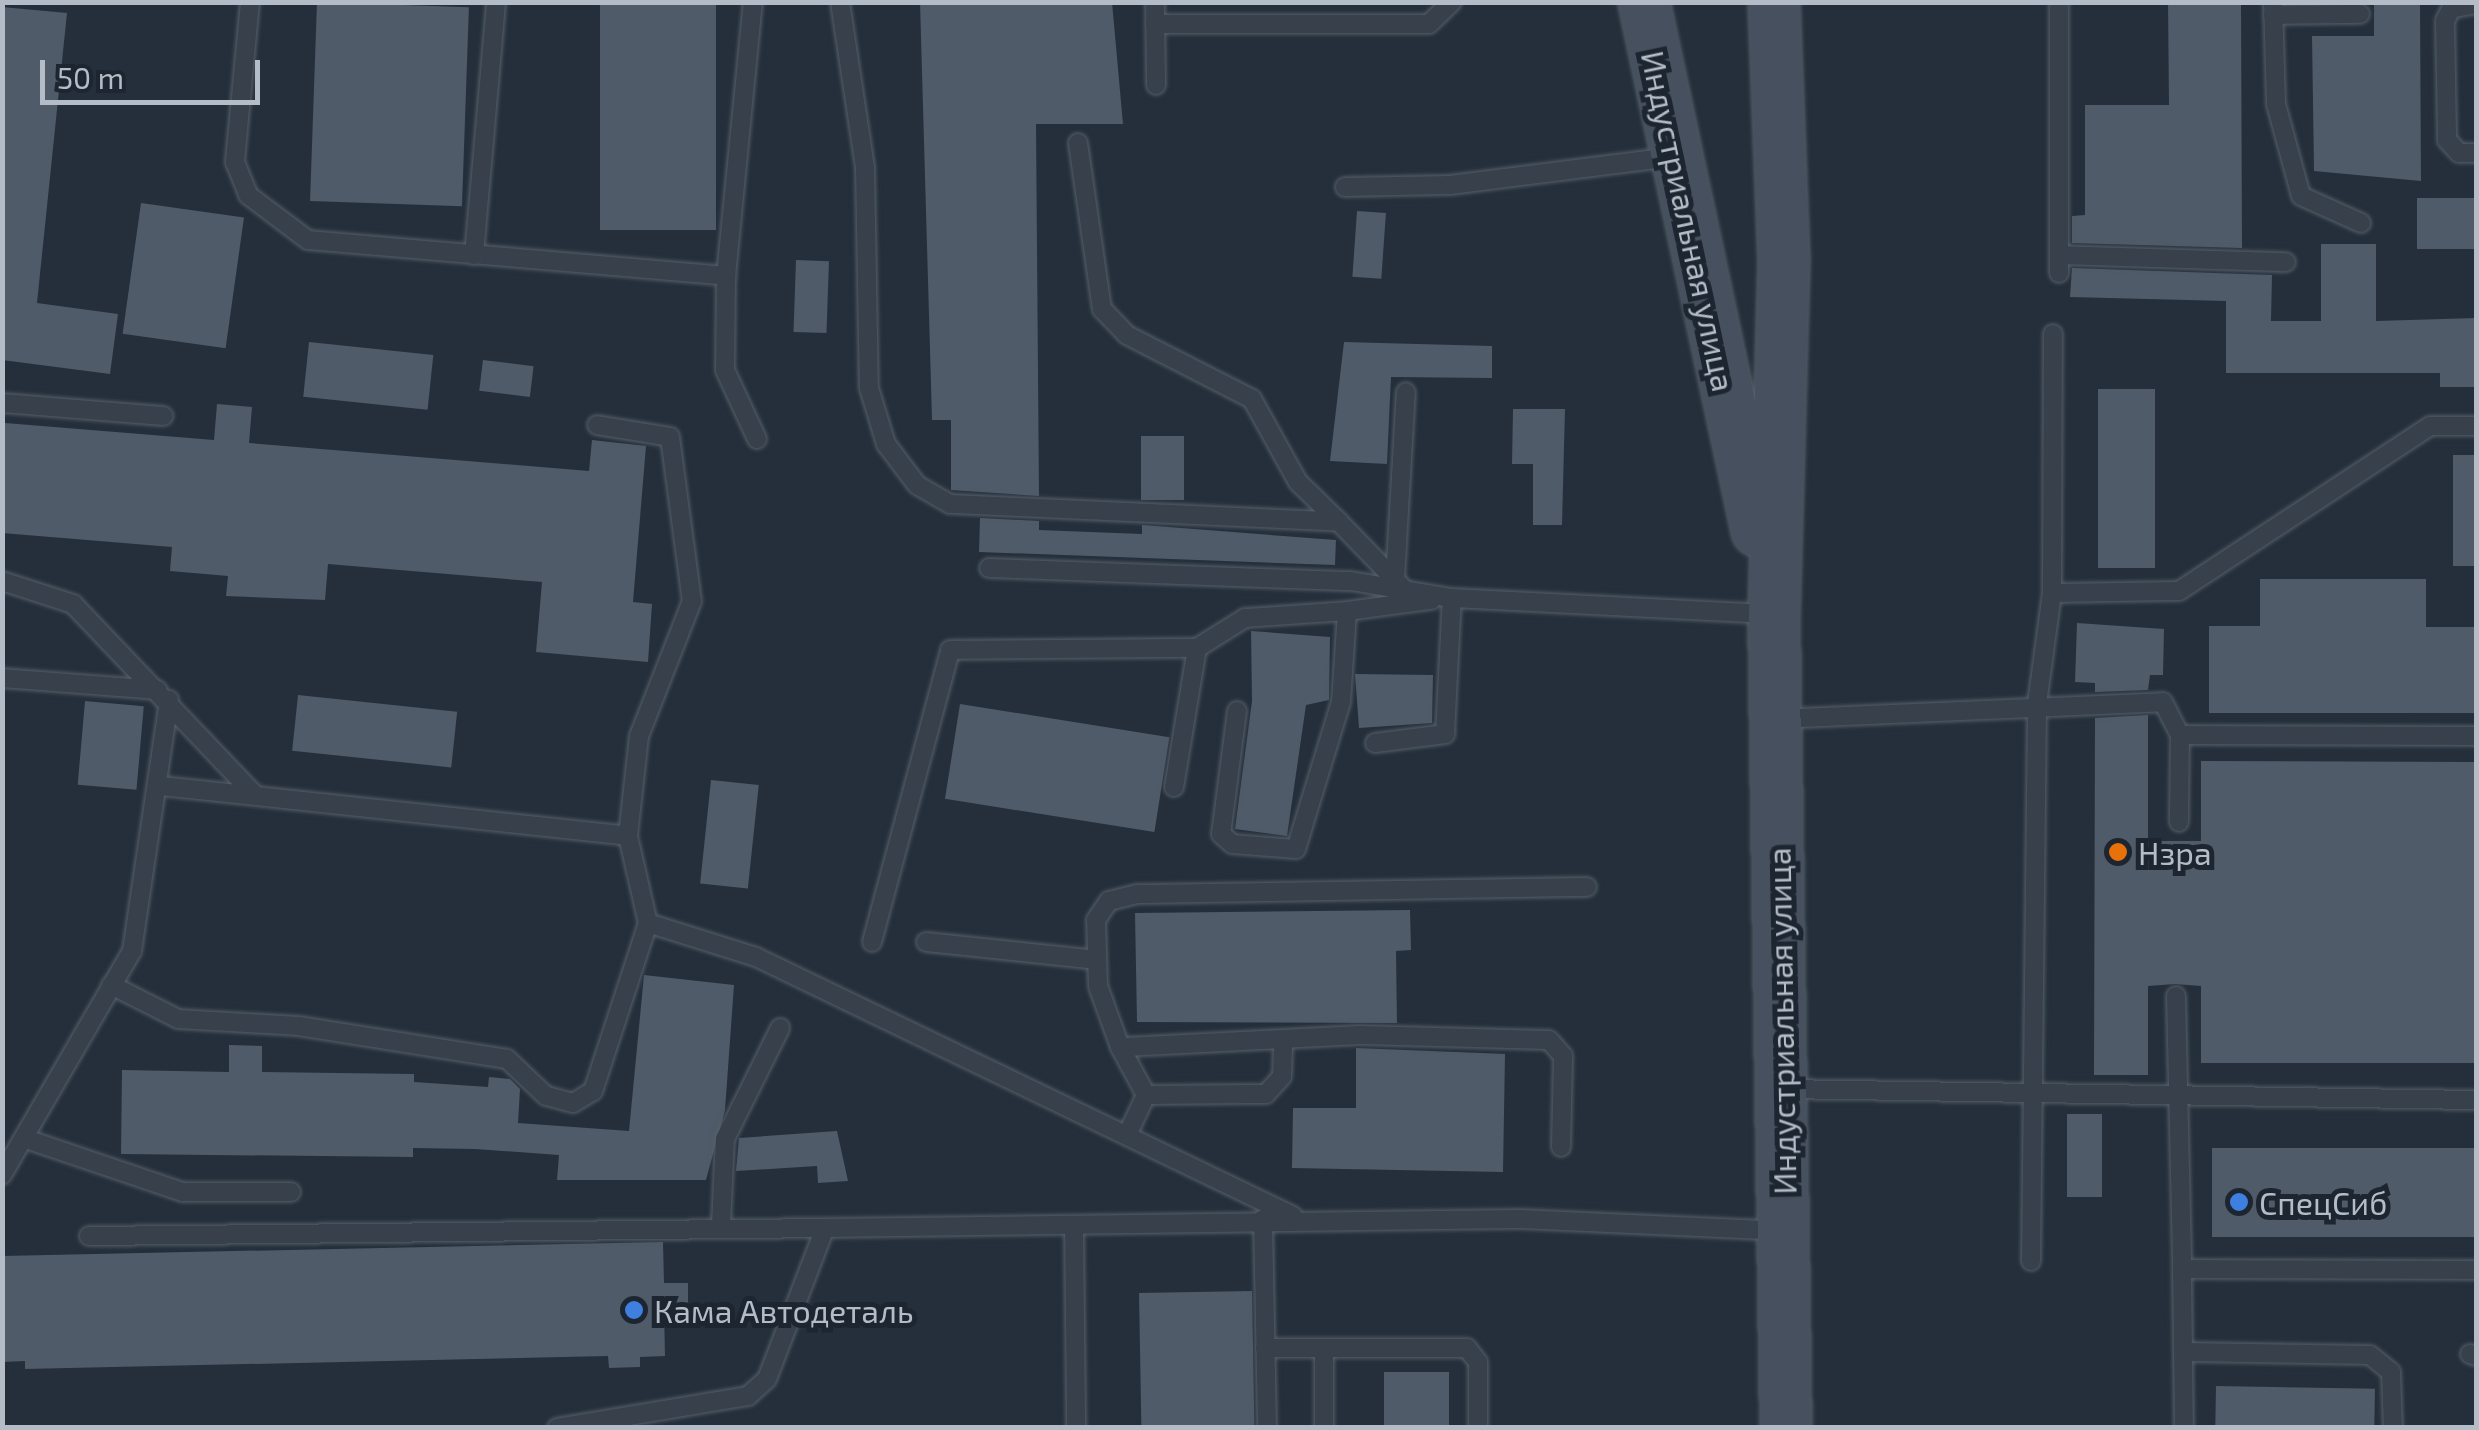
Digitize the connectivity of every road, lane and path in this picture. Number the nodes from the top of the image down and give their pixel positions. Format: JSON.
{"nodes":[{"id":1,"x":250,"y":2,"type":"edge"},
{"id":2,"x":496,"y":2,"type":"edge"},
{"id":3,"x":753,"y":2,"type":"edge"},
{"id":4,"x":840,"y":2,"type":"edge"},
{"id":5,"x":1155,"y":2,"type":"edge"},
{"id":6,"x":1225,"y":2,"type":"edge"},
{"id":7,"x":1452,"y":2,"type":"edge"},
{"id":8,"x":1644,"y":2,"type":"edge"},
{"id":9,"x":1774,"y":2,"type":"edge"},
{"id":10,"x":2060,"y":2,"type":"edge"},
{"id":11,"x":2476,"y":4,"type":"edge"},
{"id":12,"x":2273,"y":9,"type":"edge"},
{"id":13,"x":2360,"y":14,"type":"dead end"},
{"id":14,"x":1155,"y":24,"type":"junction"},
{"id":15,"x":1225,"y":24,"type":"junction"},
{"id":16,"x":1156,"y":85,"type":"dead end"},
{"id":17,"x":1078,"y":143,"type":"dead end"},
{"id":18,"x":2476,"y":154,"type":"edge"},
{"id":19,"x":1678,"y":157,"type":"junction"},
{"id":20,"x":1345,"y":187,"type":"dead end"},
{"id":21,"x":2361,"y":223,"type":"dead end"},
{"id":22,"x":474,"y":255,"type":"junction"},
{"id":23,"x":2286,"y":262,"type":"dead end"},
{"id":24,"x":726,"y":276,"type":"junction"},
{"id":25,"x":2052,"y":334,"type":"dead end"},
{"id":26,"x":1406,"y":392,"type":"dead end"},
{"id":27,"x":2,"y":404,"type":"edge"},
{"id":28,"x":163,"y":416,"type":"dead end"},
{"id":29,"x":597,"y":425,"type":"dead end"},
{"id":30,"x":2476,"y":426,"type":"edge"},
{"id":31,"x":756,"y":439,"type":"dead end"},
{"id":32,"x":1339,"y":522,"type":"junction"},
{"id":33,"x":990,"y":568,"type":"dead end"},
{"id":34,"x":2,"y":581,"type":"edge"},
{"id":35,"x":1400,"y":585,"type":"junction"},
{"id":36,"x":2052,"y":592,"type":"junction"},
{"id":37,"x":1452,"y":598,"type":"junction"},
{"id":38,"x":1348,"y":612,"type":"junction"},
{"id":39,"x":1774,"y":614,"type":"junction"},
{"id":40,"x":1197,"y":648,"type":"junction"},
{"id":41,"x":2,"y":678,"type":"edge"},
{"id":42,"x":163,"y":695,"type":"junction"},
{"id":43,"x":2037,"y":704,"type":"junction"},
{"id":44,"x":1237,"y":711,"type":"dead end"},
{"id":45,"x":1775,"y":719,"type":"junction"},
{"id":46,"x":2180,"y":735,"type":"junction"},
{"id":47,"x":2476,"y":736,"type":"edge"},
{"id":48,"x":1376,"y":742,"type":"dead end"},
{"id":49,"x":162,"y":786,"type":"junction"},
{"id":50,"x":1174,"y":787,"type":"dead end"},
{"id":51,"x":256,"y":796,"type":"junction"},
{"id":52,"x":2179,"y":822,"type":"dead end"},
{"id":53,"x":628,"y":836,"type":"junction"},
{"id":54,"x":1587,"y":887,"type":"dead end"},
{"id":55,"x":648,"y":923,"type":"junction"},
{"id":56,"x":872,"y":942,"type":"dead end"},
{"id":57,"x":926,"y":942,"type":"dead end"},
{"id":58,"x":1096,"y":960,"type":"junction"},
{"id":59,"x":111,"y":984,"type":"junction"},
{"id":60,"x":2176,"y":996,"type":"dead end"},
{"id":61,"x":780,"y":1028,"type":"dead end"},
{"id":62,"x":1283,"y":1045,"type":"junction"},
{"id":63,"x":1120,"y":1047,"type":"junction"},
{"id":64,"x":1782,"y":1089,"type":"junction"},
{"id":65,"x":1146,"y":1095,"type":"junction"},
{"id":66,"x":2033,"y":1097,"type":"junction"},
{"id":67,"x":2176,"y":1098,"type":"junction"},
{"id":68,"x":2476,"y":1100,"type":"edge"},
{"id":69,"x":1128,"y":1134,"type":"junction"},
{"id":70,"x":26,"y":1140,"type":"junction"},
{"id":71,"x":1561,"y":1147,"type":"dead end"},
{"id":72,"x":2,"y":1176,"type":"edge"},
{"id":73,"x":291,"y":1192,"type":"dead end"},
{"id":74,"x":1262,"y":1219,"type":"junction"},
{"id":75,"x":1300,"y":1219,"type":"junction"},
{"id":76,"x":1074,"y":1225,"type":"junction"},
{"id":77,"x":721,"y":1226,"type":"junction"},
{"id":78,"x":825,"y":1228,"type":"junction"},
{"id":79,"x":1785,"y":1231,"type":"junction"},
{"id":80,"x":88,"y":1236,"type":"dead end"},
{"id":81,"x":2031,"y":1261,"type":"dead end"},
{"id":82,"x":2182,"y":1270,"type":"junction"},
{"id":83,"x":2476,"y":1270,"type":"edge"},
{"id":84,"x":1265,"y":1348,"type":"junction"},
{"id":85,"x":1324,"y":1348,"type":"junction"},
{"id":86,"x":2186,"y":1352,"type":"junction"},
{"id":87,"x":556,"y":1428,"type":"edge"},
{"id":88,"x":1076,"y":1428,"type":"edge"},
{"id":89,"x":1267,"y":1428,"type":"edge"},
{"id":90,"x":1324,"y":1428,"type":"edge"},
{"id":91,"x":1478,"y":1428,"type":"edge"},
{"id":92,"x":1786,"y":1428,"type":"edge"},
{"id":93,"x":2184,"y":1428,"type":"edge"},
{"id":94,"x":2393,"y":1428,"type":"edge"}],
"edges":[{"from":1,"to":22,"type":"lane"},
{"from":2,"to":22,"type":"lane"},
{"from":3,"to":24,"type":"lane"},
{"from":4,"to":32,"type":"lane"},
{"from":5,"to":14,"type":"lane"},
{"from":6,"to":15,"type":"lane"},
{"from":7,"to":15,"type":"lane"},
{"from":8,"to":19,"type":"main road","name":"Индустриальная улица"},
{"from":9,"to":39,"type":"main road","name":"Индустриальная улица"},
{"from":10,"to":23,"type":"lane"},
{"from":11,"to":18,"type":"lane"},
{"from":12,"to":13,"type":"lane"},
{"from":12,"to":21,"type":"lane"},
{"from":14,"to":15,"type":"lane"},
{"from":14,"to":16,"type":"lane"},
{"from":17,"to":32,"type":"lane"},
{"from":19,"to":20,"type":"lane"},
{"from":19,"to":39,"type":"main road","name":"Индустриальная улица"},
{"from":22,"to":24,"type":"lane"},
{"from":24,"to":31,"type":"lane"},
{"from":25,"to":36,"type":"lane"},
{"from":26,"to":35,"type":"lane"},
{"from":27,"to":28,"type":"lane"},
{"from":29,"to":53,"type":"lane"},
{"from":30,"to":36,"type":"lane"},
{"from":32,"to":35,"type":"lane"},
{"from":33,"to":35,"type":"lane"},
{"from":34,"to":42,"type":"lane"},
{"from":35,"to":37,"type":"lane"},
{"from":36,"to":43,"type":"lane"},
{"from":37,"to":38,"type":"lane"},
{"from":37,"to":39,"type":"lane"},
{"from":37,"to":48,"type":"lane"},
{"from":38,"to":40,"type":"lane"},
{"from":38,"to":44,"type":"lane"},
{"from":39,"to":45,"type":"main road","name":"Индустриальная улица"},
{"from":40,"to":50,"type":"lane"},
{"from":40,"to":56,"type":"lane"},
{"from":41,"to":42,"type":"lane"},
{"from":42,"to":49,"type":"lane"},
{"from":42,"to":51,"type":"lane"},
{"from":43,"to":45,"type":"lane"},
{"from":43,"to":46,"type":"lane"},
{"from":43,"to":66,"type":"lane"},
{"from":45,"to":64,"type":"main road","name":"Индустриальная улица"},
{"from":46,"to":47,"type":"lane"},
{"from":46,"to":52,"type":"lane"},
{"from":49,"to":51,"type":"lane"},
{"from":49,"to":59,"type":"lane"},
{"from":51,"to":53,"type":"lane"},
{"from":53,"to":55,"type":"lane"},
{"from":54,"to":58,"type":"lane"},
{"from":55,"to":59,"type":"lane"},
{"from":55,"to":69,"type":"lane"},
{"from":57,"to":58,"type":"lane"},
{"from":58,"to":63,"type":"lane"},
{"from":59,"to":70,"type":"lane"},
{"from":60,"to":67,"type":"lane"},
{"from":61,"to":77,"type":"lane"},
{"from":62,"to":63,"type":"lane"},
{"from":62,"to":65,"type":"lane"},
{"from":62,"to":71,"type":"lane"},
{"from":63,"to":65,"type":"lane"},
{"from":64,"to":66,"type":"lane"},
{"from":64,"to":79,"type":"main road","name":"Индустриальная улица"},
{"from":65,"to":69,"type":"lane"},
{"from":66,"to":67,"type":"lane"},
{"from":66,"to":81,"type":"lane"},
{"from":67,"to":68,"type":"lane"},
{"from":67,"to":82,"type":"lane"},
{"from":69,"to":75,"type":"lane"},
{"from":70,"to":72,"type":"lane"},
{"from":70,"to":73,"type":"lane"},
{"from":74,"to":75,"type":"lane"},
{"from":74,"to":76,"type":"lane"},
{"from":74,"to":84,"type":"lane"},
{"from":75,"to":79,"type":"lane"},
{"from":76,"to":78,"type":"lane"},
{"from":76,"to":88,"type":"lane"},
{"from":77,"to":78,"type":"lane"},
{"from":77,"to":80,"type":"lane"},
{"from":78,"to":87,"type":"lane"},
{"from":79,"to":92,"type":"main road","name":"Индустриальная улица"},
{"from":82,"to":83,"type":"lane"},
{"from":82,"to":86,"type":"lane"},
{"from":84,"to":85,"type":"lane"},
{"from":84,"to":89,"type":"lane"},
{"from":85,"to":90,"type":"lane"},
{"from":85,"to":91,"type":"lane"},
{"from":86,"to":93,"type":"lane"},
{"from":86,"to":94,"type":"lane"}]}
